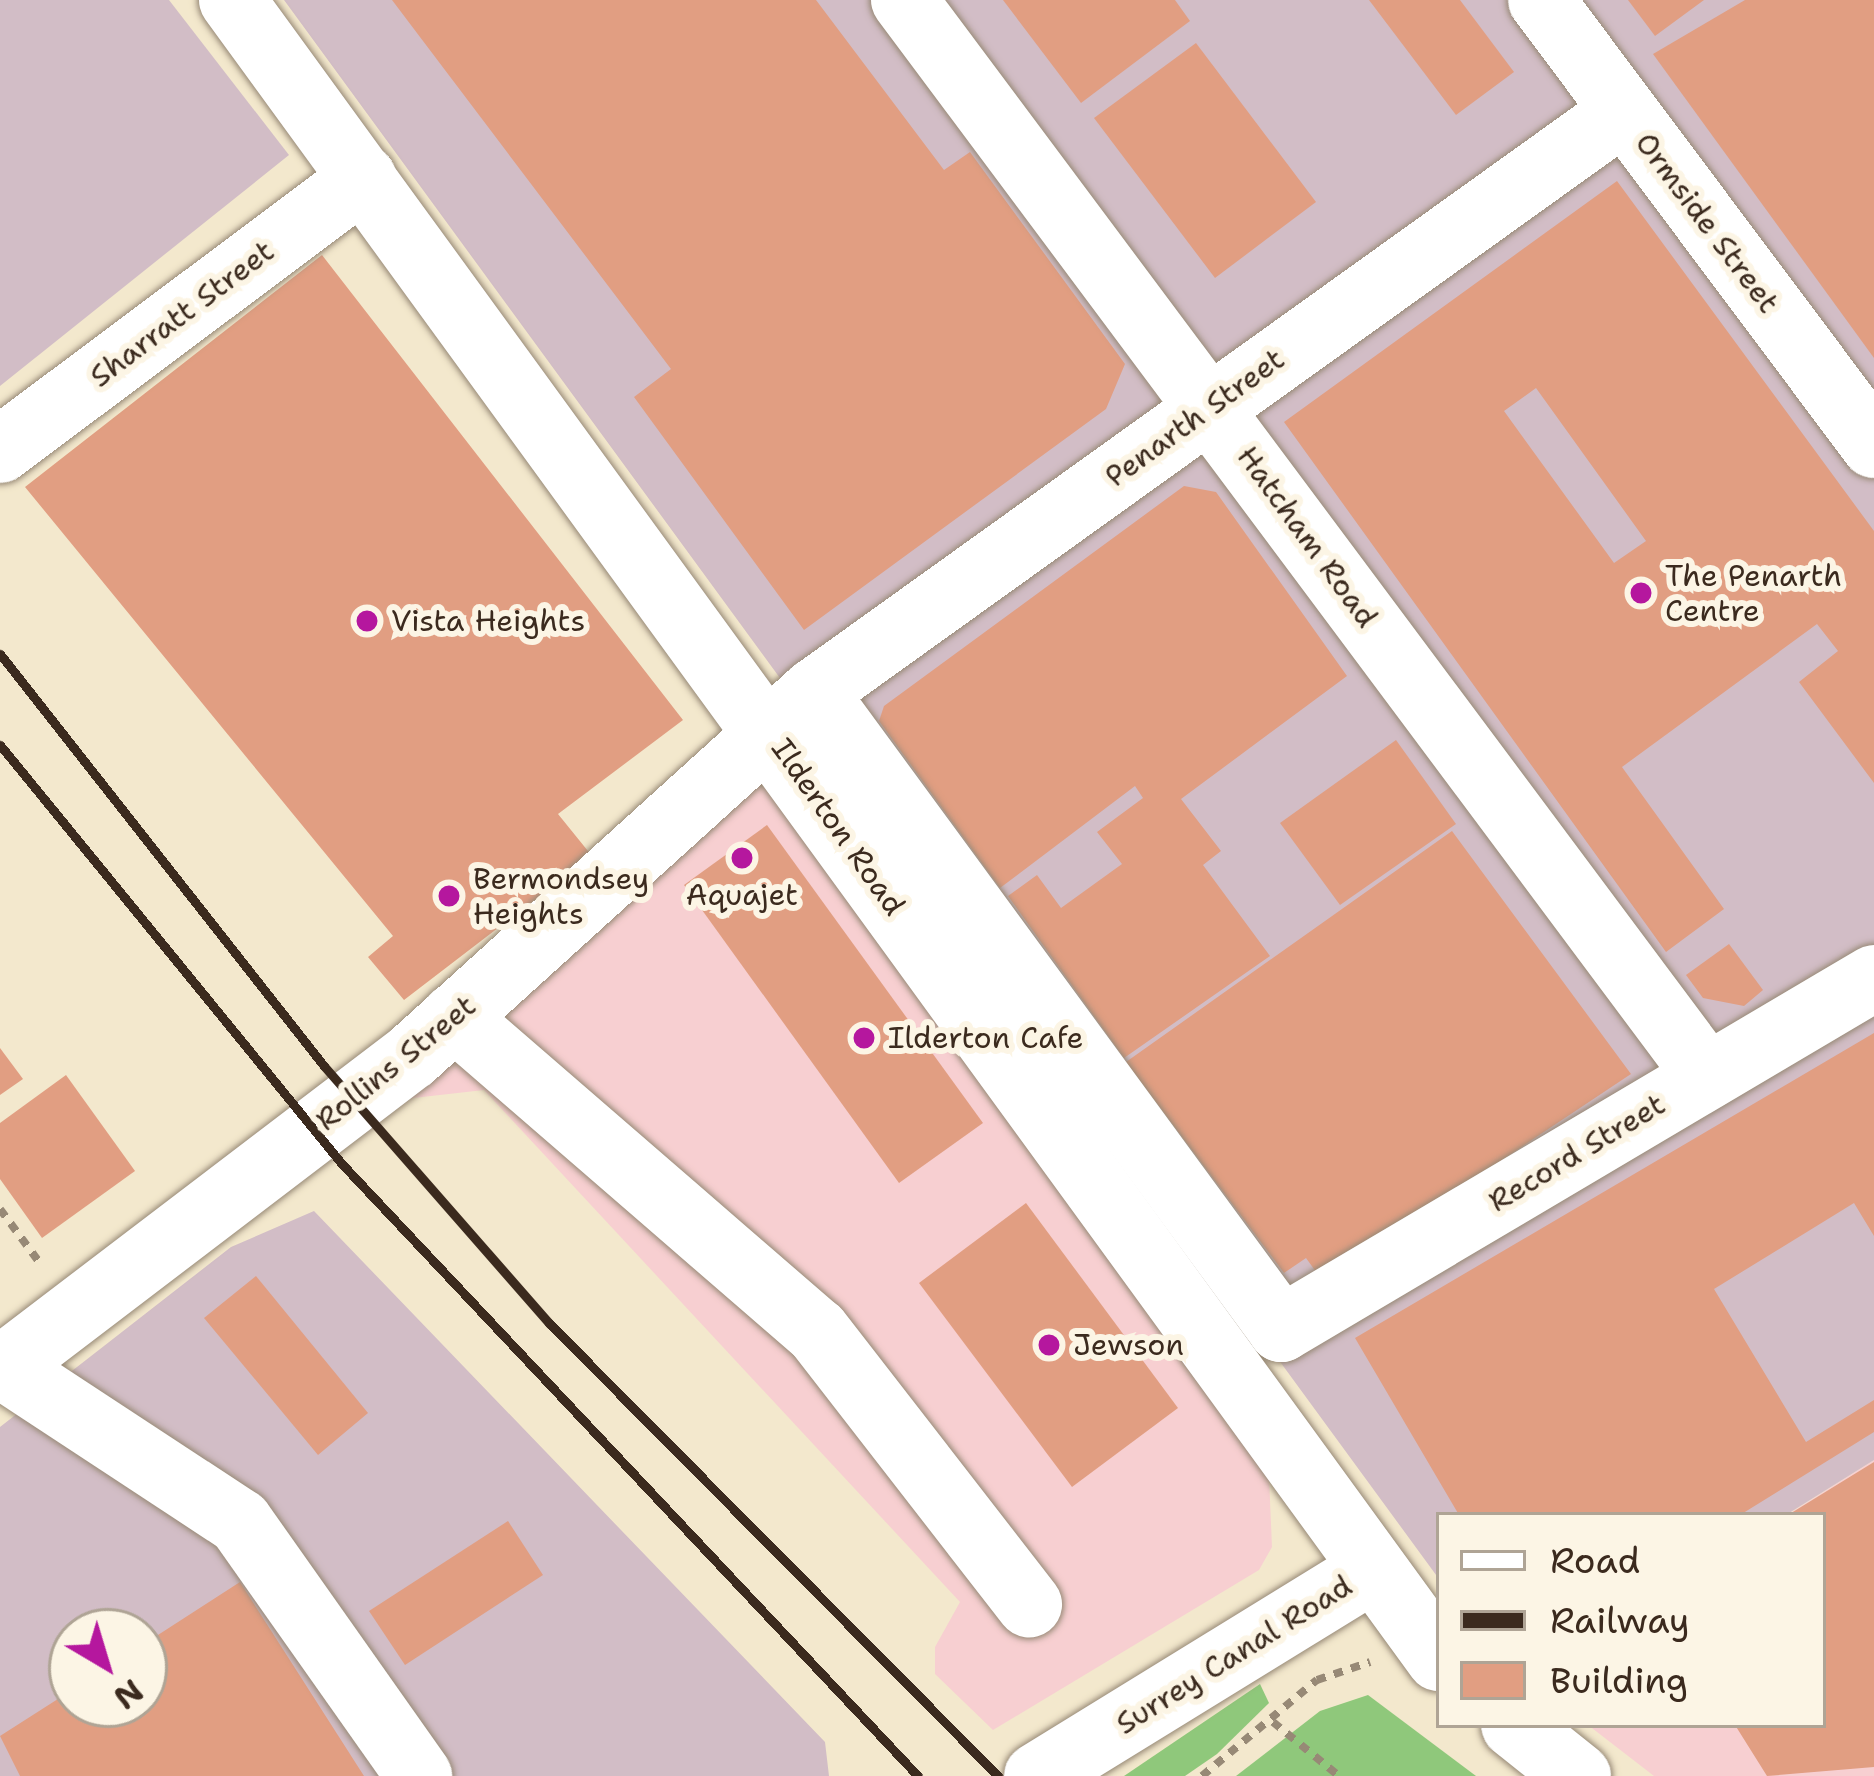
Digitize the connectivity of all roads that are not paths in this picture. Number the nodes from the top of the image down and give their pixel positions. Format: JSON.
{"nodes":[{"id":1,"x":232,"y":0,"type":"edge"},
{"id":2,"x":904,"y":0,"type":"edge"},
{"id":3,"x":1541,"y":0,"type":"edge"},
{"id":4,"x":1623,"y":112,"type":"junction"},
{"id":5,"x":364,"y":178,"type":"junction"},
{"id":6,"x":1211,"y":408,"type":"junction"},
{"id":7,"x":1874,"y":445,"type":"edge"},
{"id":8,"x":0,"y":450,"type":"edge"},
{"id":9,"x":792,"y":710,"type":"junction"},
{"id":10,"x":1874,"y":978,"type":"edge"},
{"id":11,"x":454,"y":1018,"type":"junction"},
{"id":12,"x":1707,"y":1076,"type":"junction"},
{"id":13,"x":2,"y":1368,"type":"edge"},
{"id":14,"x":1370,"y":1570,"type":"junction"},
{"id":15,"x":1029,"y":1604,"type":"dead end"},
{"id":16,"x":1411,"y":1660,"type":"edge"},
{"id":17,"x":1518,"y":1728,"type":"edge"},
{"id":18,"x":419,"y":1776,"type":"edge"},
{"id":19,"x":1037,"y":1776,"type":"edge"},
{"id":20,"x":1578,"y":1776,"type":"edge"}],
"edges":[{"from":1,"to":5,"type":"street","name":"Ilderton Road"},
{"from":2,"to":6,"type":"street","name":"Hatcham Road"},
{"from":3,"to":4,"type":"street","name":"Ormside Street"},
{"from":4,"to":6,"type":"street","name":"Penarth Street"},
{"from":4,"to":7,"type":"street","name":"Ormside Street"},
{"from":5,"to":8,"type":"street","name":"Sharratt Street"},
{"from":5,"to":9,"type":"street","name":"Ilderton Road"},
{"from":6,"to":9,"type":"street","name":"Penarth Street"},
{"from":6,"to":12,"type":"street","name":"Hatcham Road"},
{"from":9,"to":11,"type":"street","name":"Rollins Street"},
{"from":9,"to":12,"type":"street","name":"Record Street"},
{"from":9,"to":14,"type":"street","name":"Ilderton Road"},
{"from":10,"to":12,"type":"street","name":"Record Street"},
{"from":11,"to":13,"type":"street","name":"Rollins Street"},
{"from":11,"to":15,"type":"street"},
{"from":13,"to":18,"type":"street"},
{"from":14,"to":16,"type":"street","name":"Ilderton Road"},
{"from":14,"to":19,"type":"street","name":"Surrey Canal Road"},
{"from":17,"to":20,"type":"street"}]}
